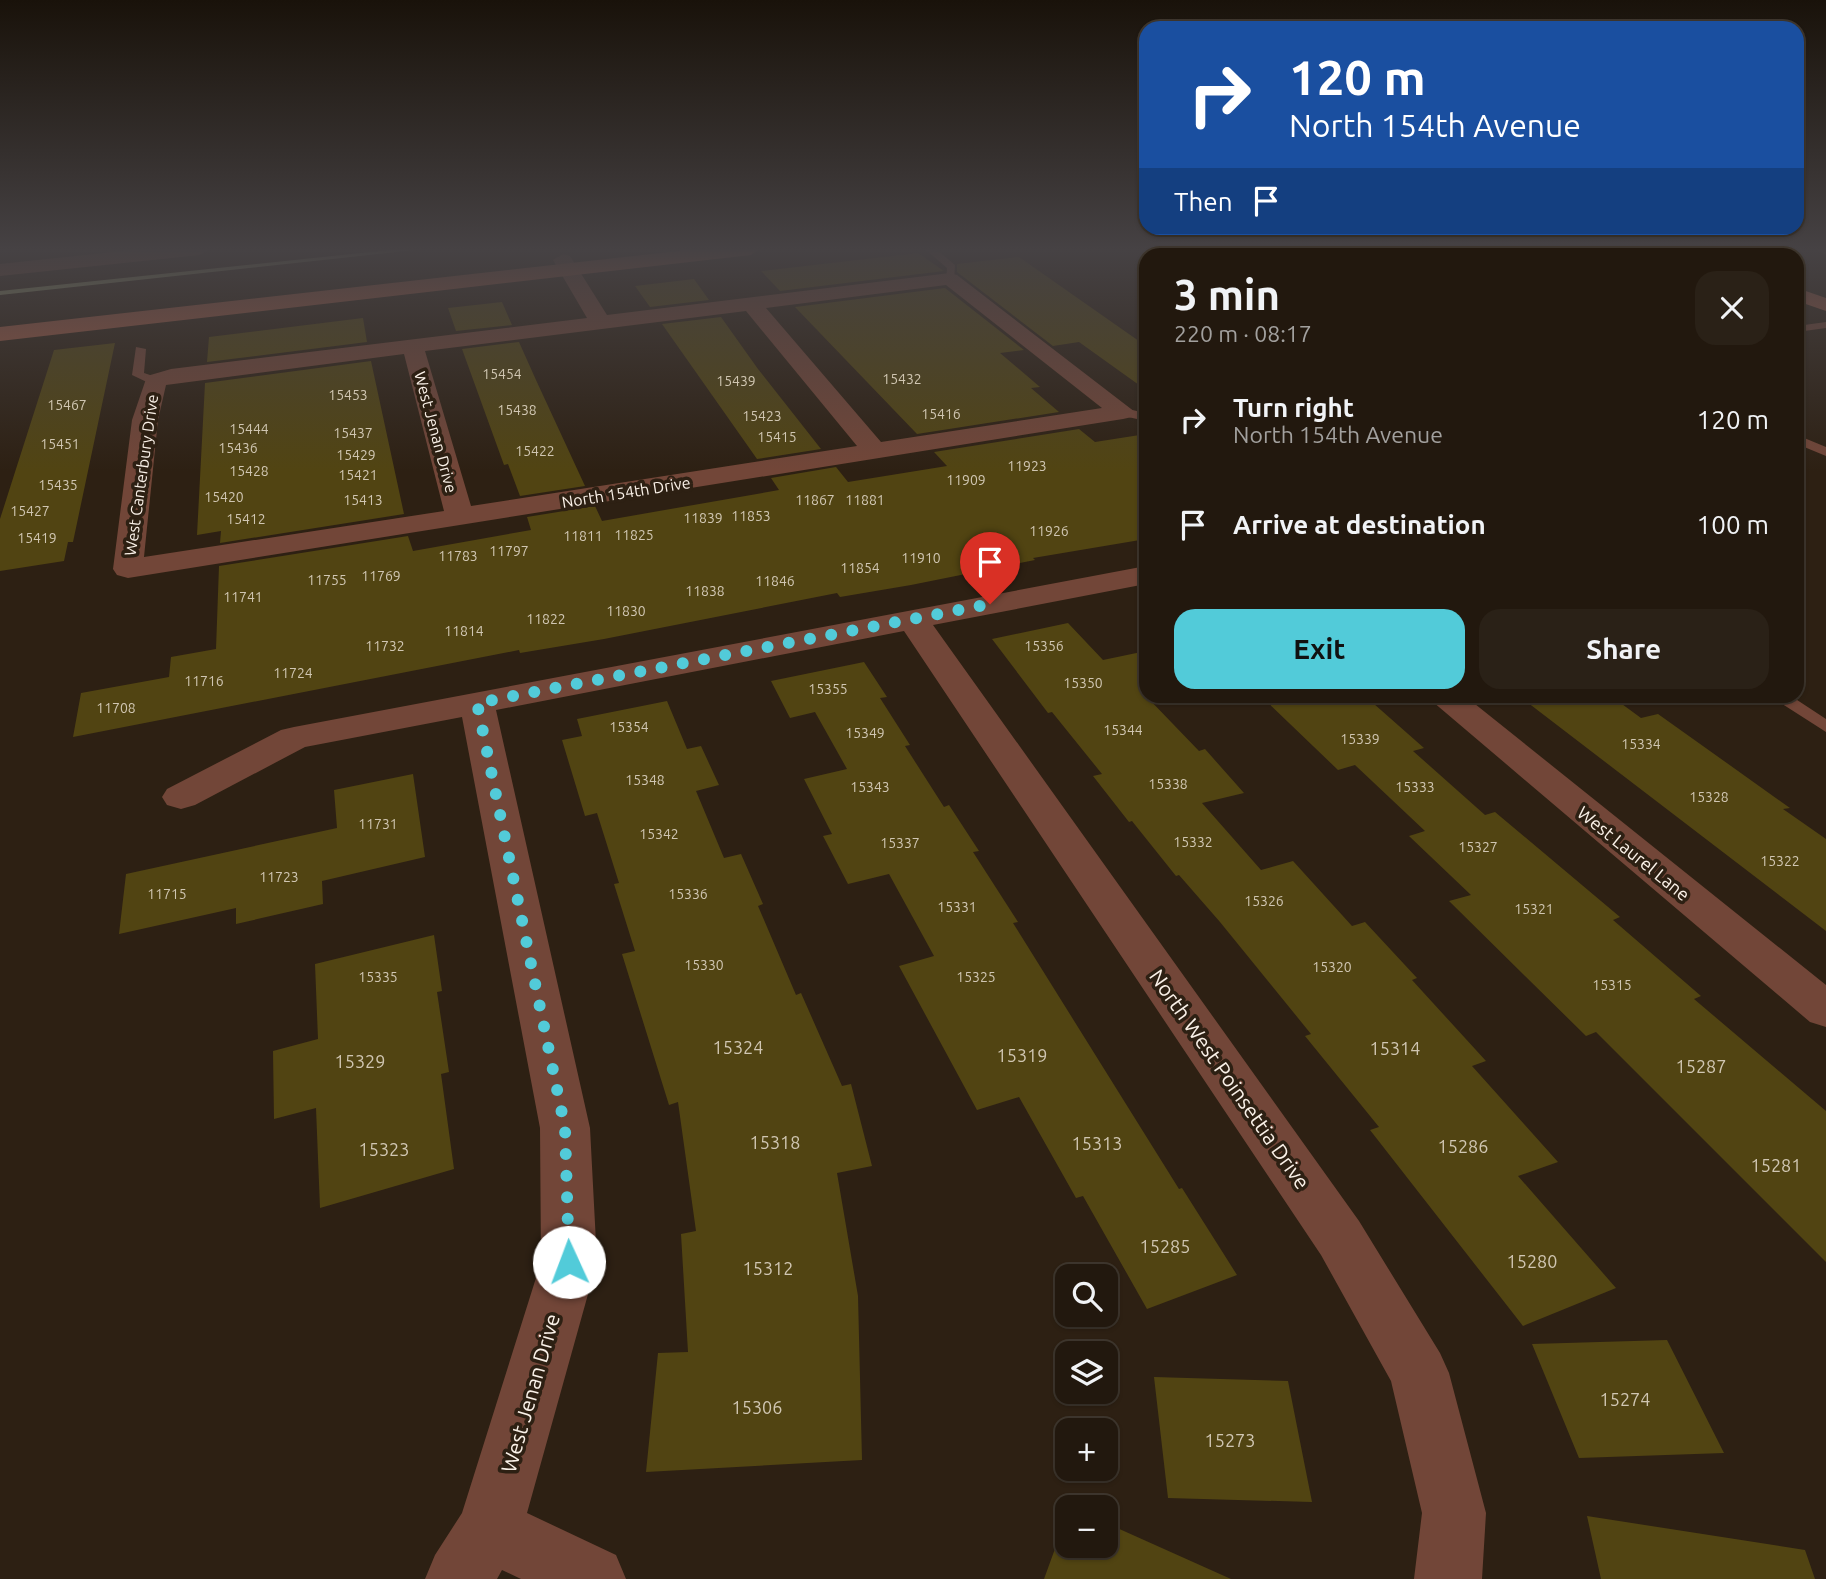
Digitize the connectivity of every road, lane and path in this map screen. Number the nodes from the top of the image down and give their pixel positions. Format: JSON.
{"nodes":[{"id":1,"x":103,"y":323,"type":"edge"},
{"id":2,"x":540,"y":323,"type":"edge"},
{"id":3,"x":767,"y":323,"type":"edge"},
{"id":4,"x":1010,"y":323,"type":"edge"},
{"id":5,"x":1826,"y":325,"type":"edge"},
{"id":6,"x":1804,"y":328,"type":"edge"},
{"id":7,"x":0,"y":334,"type":"edge"},
{"id":8,"x":413,"y":347,"type":"junction"},
{"id":9,"x":141,"y":349,"type":"dead end"},
{"id":10,"x":155,"y":381,"type":"junction"},
{"id":11,"x":1135,"y":414,"type":"edge"},
{"id":12,"x":1804,"y":442,"type":"edge"},
{"id":13,"x":1826,"y":452,"type":"edge"},
{"id":14,"x":876,"y":453,"type":"junction"},
{"id":15,"x":460,"y":518,"type":"junction"},
{"id":16,"x":128,"y":569,"type":"joint"},
{"id":17,"x":1139,"y":576,"type":"edge"},
{"id":18,"x":911,"y":618,"type":"junction"},
{"id":19,"x":477,"y":703,"type":"junction"},
{"id":20,"x":1452,"y":703,"type":"edge"},
{"id":21,"x":1789,"y":703,"type":"edge"},
{"id":22,"x":1826,"y":727,"type":"edge"},
{"id":23,"x":181,"y":797,"type":"dead end"},
{"id":24,"x":1826,"y":1010,"type":"edge"},
{"id":25,"x":475,"y":1554,"type":"edge"},
{"id":26,"x":592,"y":1579,"type":"edge"},
{"id":27,"x":1448,"y":1579,"type":"edge"}],
"edges":[{"from":1,"to":7,"type":"main road"},
{"from":2,"to":8,"type":"street"},
{"from":3,"to":14,"type":"street"},
{"from":4,"to":11,"type":"street"},
{"from":5,"to":6,"type":"lane"},
{"from":8,"to":10,"type":"street"},
{"from":8,"to":15,"type":"street","name":"West Jenan Drive"},
{"from":9,"to":10,"type":"lane"},
{"from":10,"to":16,"type":"street","name":"West Canterbury Drive"},
{"from":11,"to":14,"type":"street","name":"North 154th Drive"},
{"from":12,"to":13,"type":"lane"},
{"from":14,"to":15,"type":"street","name":"North 154th Drive"},
{"from":15,"to":16,"type":"street","name":"North 154th Drive"},
{"from":17,"to":18,"type":"street"},
{"from":18,"to":19,"type":"street"},
{"from":18,"to":27,"type":"street","name":"North West Poinsettia Drive"},
{"from":19,"to":23,"type":"street"},
{"from":19,"to":25,"type":"street","name":"West Jenan Drive"},
{"from":20,"to":24,"type":"street","name":"West Laurel Lane"},
{"from":21,"to":22,"type":"lane"},
{"from":25,"to":26,"type":"street"}]}
